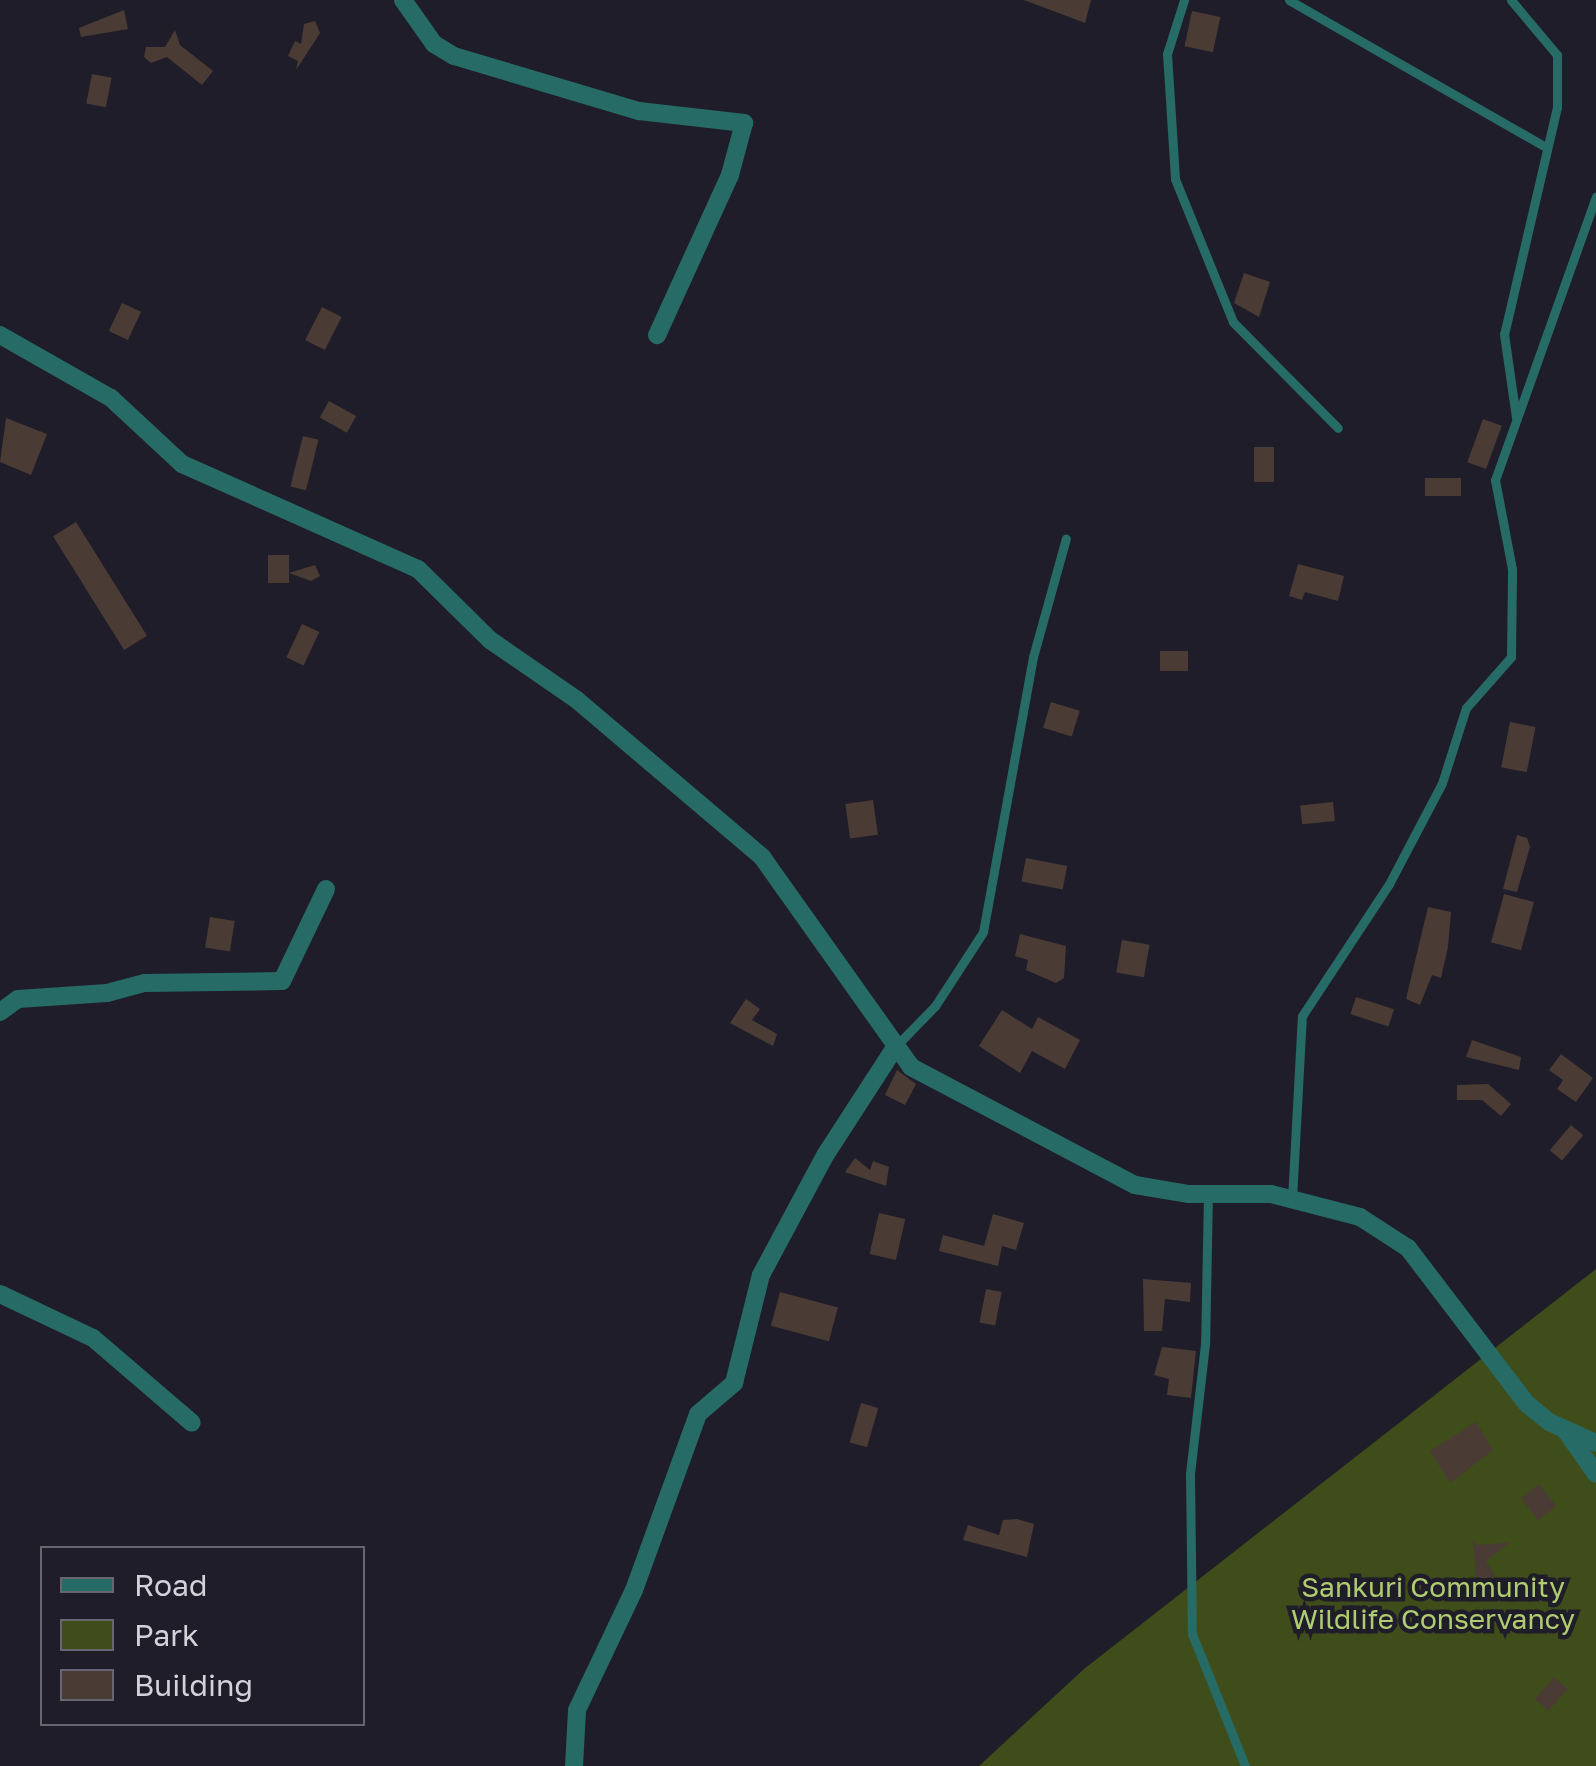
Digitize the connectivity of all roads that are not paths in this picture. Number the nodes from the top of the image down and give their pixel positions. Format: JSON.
{"nodes":[{"id":1,"x":403,"y":0,"type":"edge"},
{"id":2,"x":1184,"y":0,"type":"edge"},
{"id":3,"x":1289,"y":0,"type":"edge"},
{"id":4,"x":1511,"y":0,"type":"edge"},
{"id":5,"x":1546,"y":148,"type":"junction"},
{"id":6,"x":1596,"y":196,"type":"edge"},
{"id":7,"x":657,"y":334,"type":"dead end"},
{"id":8,"x":0,"y":335,"type":"edge"},
{"id":9,"x":1517,"y":420,"type":"junction"},
{"id":10,"x":1338,"y":428,"type":"dead end"},
{"id":11,"x":1066,"y":538,"type":"dead end"},
{"id":12,"x":326,"y":889,"type":"dead end"},
{"id":13,"x":0,"y":1012,"type":"edge"},
{"id":14,"x":894,"y":1049,"type":"junction"},
{"id":15,"x":1208,"y":1193,"type":"junction"},
{"id":16,"x":1292,"y":1199,"type":"junction"},
{"id":17,"x":0,"y":1294,"type":"edge"},
{"id":18,"x":192,"y":1423,"type":"dead end"},
{"id":19,"x":1566,"y":1430,"type":"junction"},
{"id":20,"x":1596,"y":1443,"type":"edge"},
{"id":21,"x":1596,"y":1474,"type":"edge"},
{"id":22,"x":574,"y":1766,"type":"edge"},
{"id":23,"x":1245,"y":1766,"type":"edge"}],
"edges":[{"from":1,"to":7,"type":"street"},
{"from":2,"to":10,"type":"lane"},
{"from":3,"to":5,"type":"lane"},
{"from":4,"to":5,"type":"lane"},
{"from":5,"to":9,"type":"lane"},
{"from":6,"to":9,"type":"lane"},
{"from":8,"to":14,"type":"street"},
{"from":9,"to":16,"type":"lane"},
{"from":11,"to":14,"type":"lane"},
{"from":12,"to":13,"type":"street"},
{"from":14,"to":15,"type":"street"},
{"from":14,"to":22,"type":"street"},
{"from":15,"to":16,"type":"street"},
{"from":15,"to":23,"type":"lane"},
{"from":16,"to":19,"type":"street"},
{"from":17,"to":18,"type":"street"},
{"from":19,"to":20,"type":"street"},
{"from":19,"to":21,"type":"street"}]}
